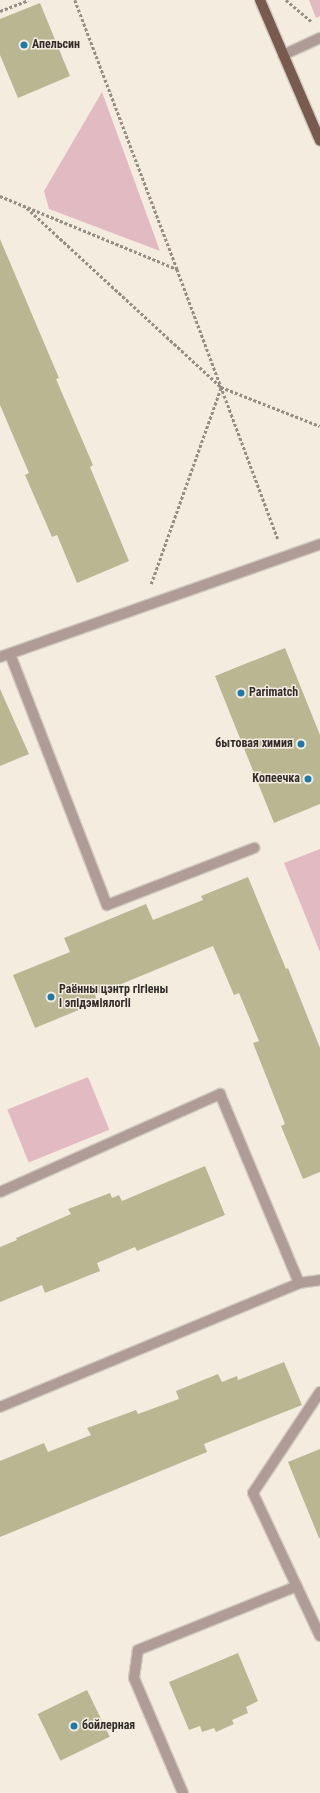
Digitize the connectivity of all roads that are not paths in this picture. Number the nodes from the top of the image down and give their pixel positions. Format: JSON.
{"nodes":[{"id":1,"x":260,"y":0,"type":"edge"},
{"id":2,"x":320,"y":38,"type":"edge"},
{"id":3,"x":283,"y":55,"type":"junction"},
{"id":4,"x":320,"y":141,"type":"edge"},
{"id":5,"x":320,"y":544,"type":"edge"},
{"id":6,"x":10,"y":654,"type":"junction"},
{"id":7,"x":0,"y":657,"type":"edge"},
{"id":8,"x":254,"y":848,"type":"dead end"},
{"id":9,"x":0,"y":1192,"type":"edge"},
{"id":10,"x":320,"y":1280,"type":"edge"},
{"id":11,"x":299,"y":1283,"type":"junction"},
{"id":12,"x":320,"y":1392,"type":"edge"},
{"id":13,"x":0,"y":1407,"type":"edge"},
{"id":14,"x":297,"y":1586,"type":"junction"},
{"id":15,"x":320,"y":1636,"type":"edge"},
{"id":16,"x":183,"y":1793,"type":"edge"}],
"edges":[{"from":1,"to":3,"type":"main road"},
{"from":2,"to":3,"type":"street"},
{"from":3,"to":4,"type":"main road"},
{"from":5,"to":6,"type":"street"},
{"from":6,"to":7,"type":"street"},
{"from":6,"to":8,"type":"street"},
{"from":9,"to":11,"type":"street"},
{"from":10,"to":11,"type":"street"},
{"from":11,"to":13,"type":"street"},
{"from":12,"to":14,"type":"street"},
{"from":14,"to":15,"type":"street"},
{"from":14,"to":16,"type":"street"}]}
